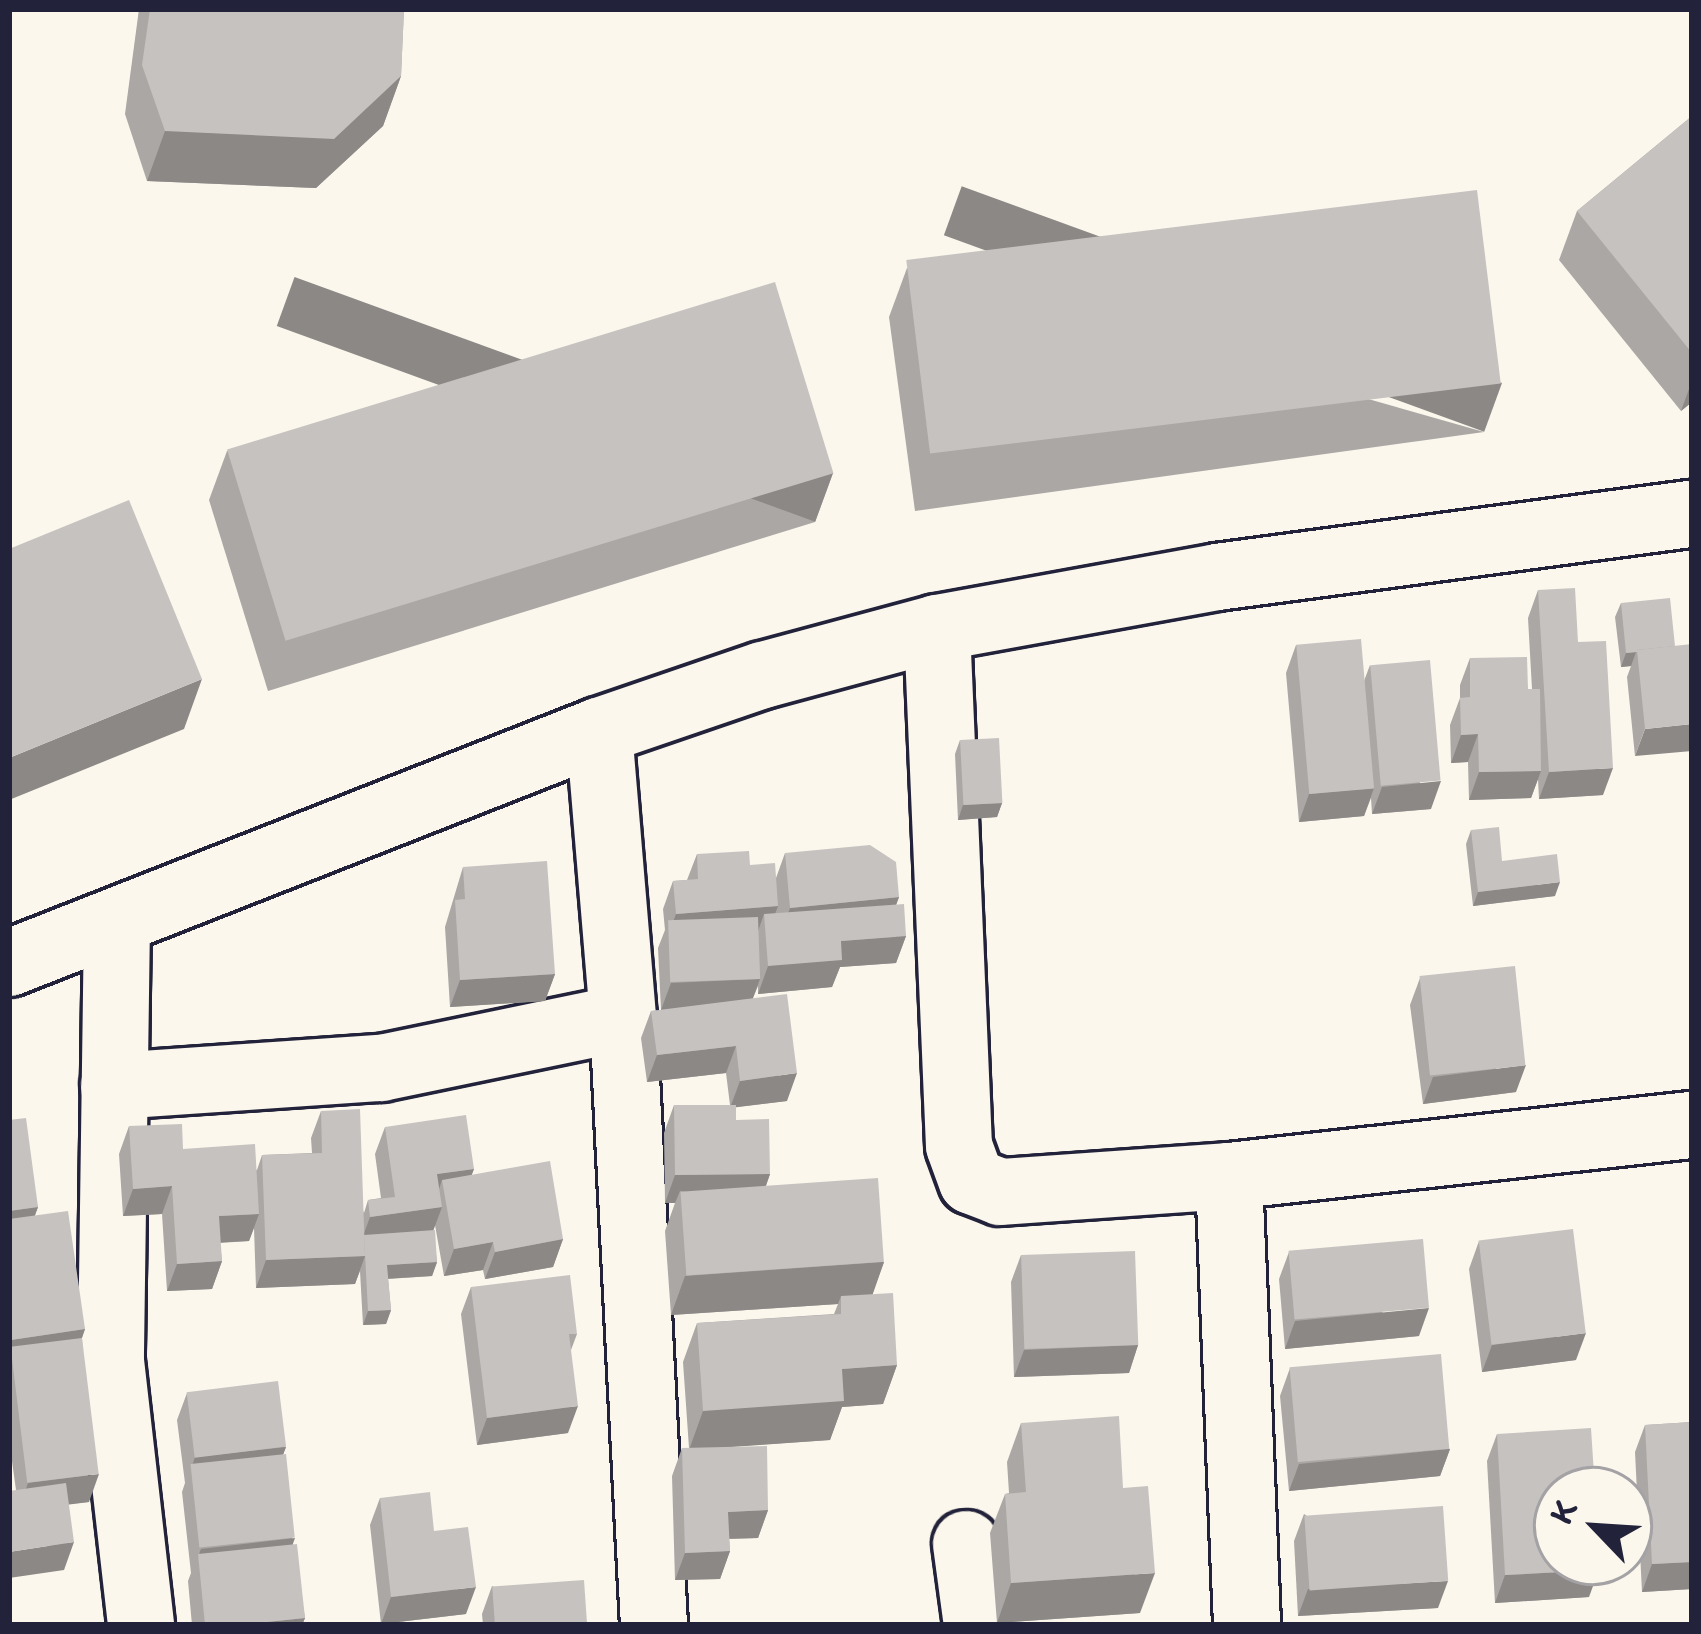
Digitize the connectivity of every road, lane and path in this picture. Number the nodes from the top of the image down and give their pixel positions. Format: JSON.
{"nodes":[{"id":1,"x":1692,"y":514,"type":"edge"},
{"id":2,"x":937,"y":628,"type":"junction"},
{"id":3,"x":599,"y":731,"type":"junction"},
{"id":4,"x":117,"y":922,"type":"junction"},
{"id":5,"x":9,"y":963,"type":"edge"},
{"id":6,"x":623,"y":1018,"type":"junction"},
{"id":7,"x":114,"y":1086,"type":"junction"},
{"id":8,"x":1692,"y":1125,"type":"edge"},
{"id":9,"x":1229,"y":1176,"type":"junction"},
{"id":10,"x":965,"y":1544,"type":"dead end"},
{"id":11,"x":141,"y":1625,"type":"edge"},
{"id":12,"x":654,"y":1625,"type":"edge"},
{"id":13,"x":977,"y":1625,"type":"edge"},
{"id":14,"x":1247,"y":1625,"type":"edge"}],
"edges":[{"from":1,"to":2,"type":"street"},
{"from":2,"to":3,"type":"street"},
{"from":2,"to":9,"type":"street"},
{"from":3,"to":4,"type":"street"},
{"from":3,"to":6,"type":"street"},
{"from":4,"to":5,"type":"street"},
{"from":4,"to":7,"type":"street"},
{"from":6,"to":7,"type":"street"},
{"from":6,"to":12,"type":"street"},
{"from":7,"to":11,"type":"street"},
{"from":8,"to":9,"type":"street"},
{"from":9,"to":14,"type":"street"},
{"from":10,"to":13,"type":"street"}]}
